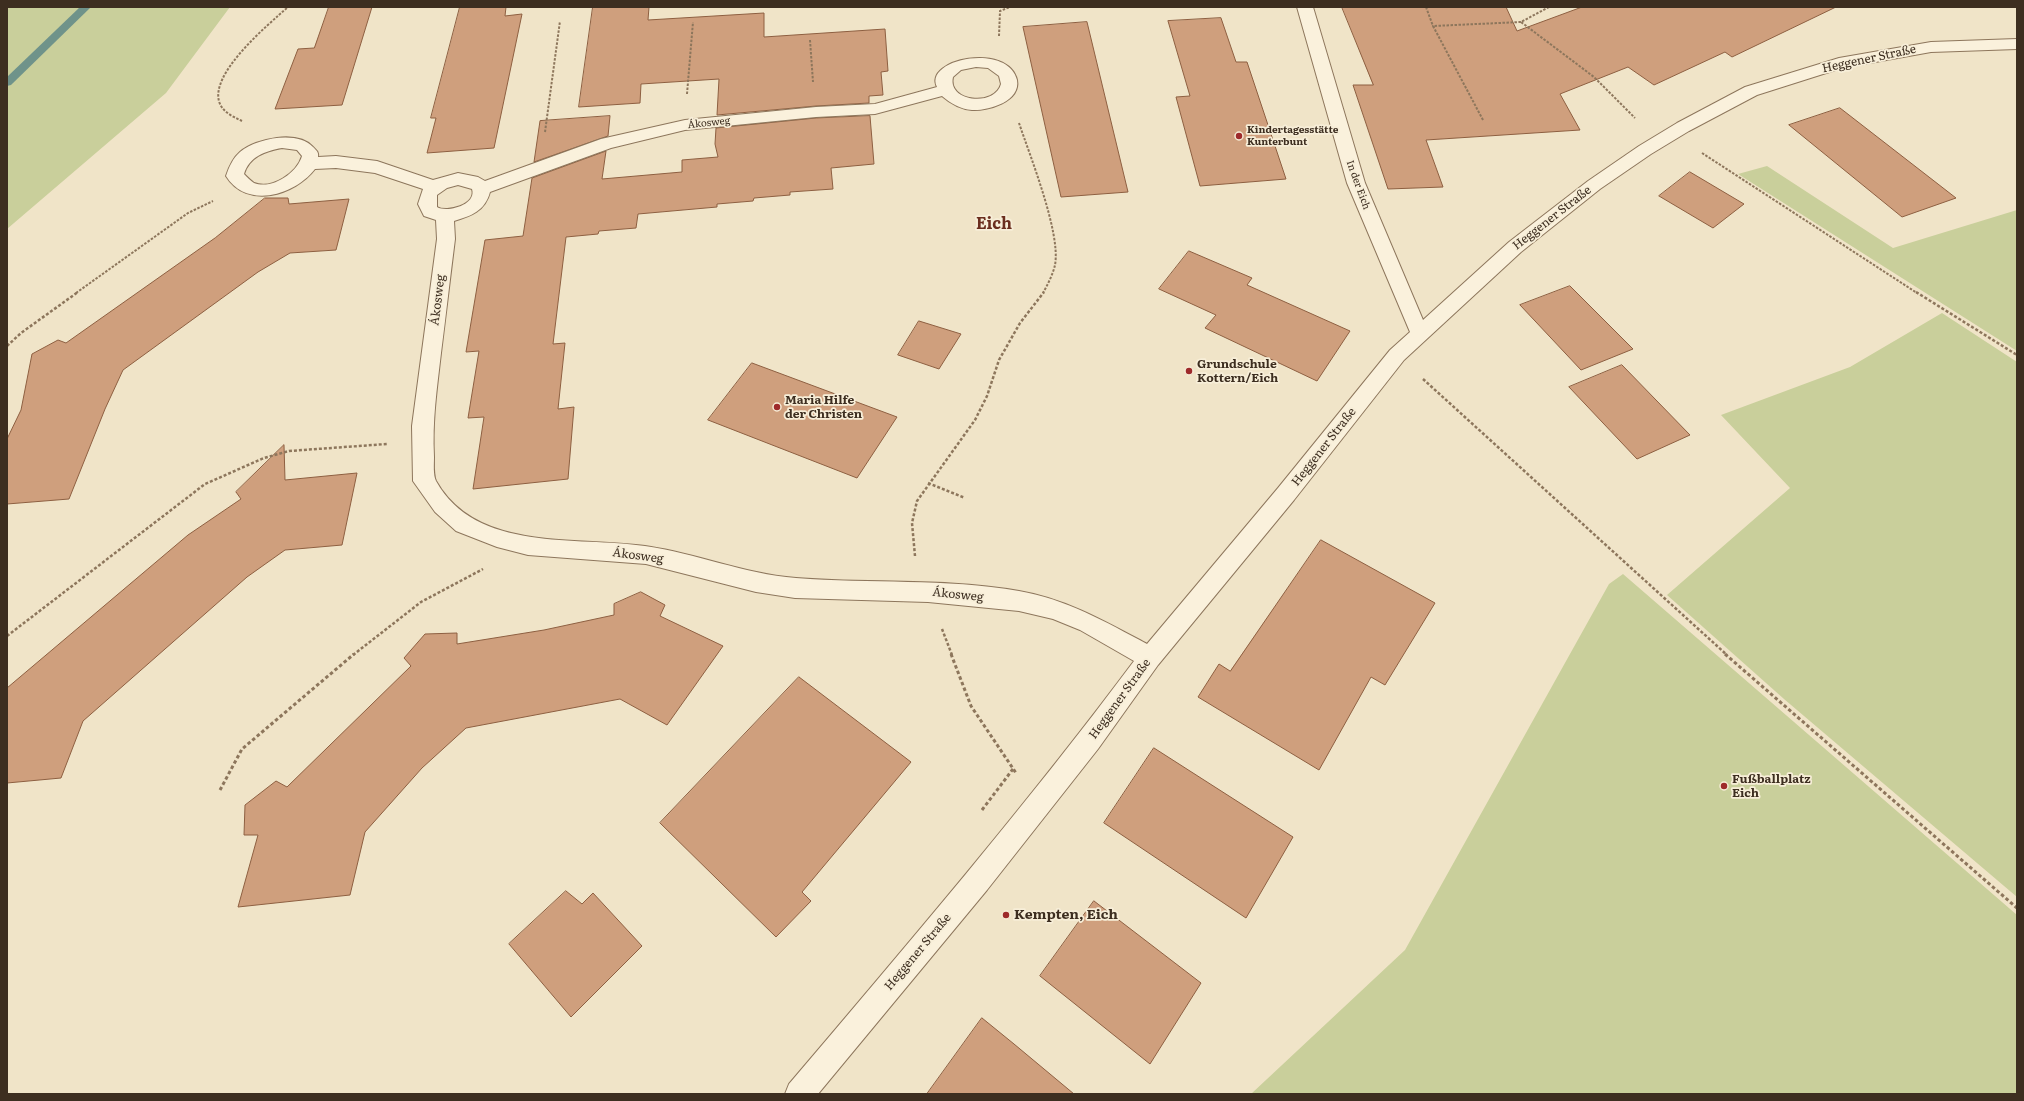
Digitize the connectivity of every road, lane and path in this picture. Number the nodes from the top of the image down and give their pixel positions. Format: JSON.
{"nodes":[{"id":1,"x":288,"y":7,"type":"edge"},
{"id":2,"x":1010,"y":7,"type":"edge"},
{"id":3,"x":1305,"y":7,"type":"edge"},
{"id":4,"x":1426,"y":7,"type":"edge"},
{"id":5,"x":1549,"y":7,"type":"edge"},
{"id":6,"x":560,"y":21,"type":"dead end"},
{"id":7,"x":692,"y":22,"type":"dead end"},
{"id":8,"x":1521,"y":22,"type":"junction"},
{"id":9,"x":1433,"y":26,"type":"junction"},
{"id":10,"x":999,"y":35,"type":"dead end"},
{"id":11,"x":810,"y":40,"type":"dead end"},
{"id":12,"x":2017,"y":44,"type":"edge"},
{"id":13,"x":944,"y":90,"type":"junction"},
{"id":14,"x":1007,"y":91,"type":"junction"},
{"id":15,"x":816,"y":112,"type":"junction"},
{"id":16,"x":1483,"y":120,"type":"dead end"},
{"id":17,"x":685,"y":125,"type":"junction"},
{"id":18,"x":1665,"y":138,"type":"junction"},
{"id":19,"x":282,"y":142,"type":"junction"},
{"id":20,"x":310,"y":162,"type":"junction"},
{"id":21,"x":540,"y":168,"type":"junction"},
{"id":22,"x":435,"y":187,"type":"junction"},
{"id":23,"x":247,"y":188,"type":"junction"},
{"id":24,"x":482,"y":189,"type":"junction"},
{"id":25,"x":445,"y":216,"type":"junction"},
{"id":26,"x":1420,"y":334,"type":"junction"},
{"id":27,"x":7,"y":346,"type":"edge"},
{"id":28,"x":1397,"y":355,"type":"junction"},
{"id":29,"x":2017,"y":355,"type":"edge"},
{"id":30,"x":422,"y":442,"type":"junction"},
{"id":31,"x":928,"y":483,"type":"junction"},
{"id":32,"x":965,"y":498,"type":"dead end"},
{"id":33,"x":528,"y":546,"type":"junction"},
{"id":34,"x":928,"y":592,"type":"junction"},
{"id":35,"x":7,"y":636,"type":"edge"},
{"id":36,"x":1150,"y":658,"type":"junction"},
{"id":37,"x":220,"y":790,"type":"dead end"},
{"id":38,"x":1038,"y":806,"type":"junction"},
{"id":39,"x":2017,"y":908,"type":"edge"},
{"id":40,"x":799,"y":1094,"type":"edge"}],
"edges":[{"from":1,"to":19,"type":"path"},
{"from":2,"to":10,"type":"path"},
{"from":3,"to":26,"type":"street","name":"In der Eich"},
{"from":4,"to":9,"type":"path"},
{"from":5,"to":8,"type":"path"},
{"from":6,"to":21,"type":"path"},
{"from":7,"to":17,"type":"path"},
{"from":8,"to":9,"type":"path"},
{"from":8,"to":18,"type":"path"},
{"from":9,"to":16,"type":"path"},
{"from":11,"to":15,"type":"path"},
{"from":12,"to":18,"type":"street","name":"Heggener Straße"},
{"from":13,"to":14,"type":"street"},
{"from":13,"to":14,"type":"street"},
{"from":13,"to":15,"type":"street","name":"Ákosweg"},
{"from":14,"to":31,"type":"path"},
{"from":15,"to":17,"type":"street","name":"Ákosweg"},
{"from":17,"to":21,"type":"street","name":"Ákosweg"},
{"from":18,"to":26,"type":"street","name":"Heggener Straße"},
{"from":18,"to":29,"type":"path"},
{"from":19,"to":20,"type":"street"},
{"from":19,"to":23,"type":"street"},
{"from":20,"to":22,"type":"street"},
{"from":20,"to":23,"type":"street"},
{"from":21,"to":24,"type":"street","name":"Ákosweg"},
{"from":22,"to":24,"type":"street"},
{"from":22,"to":25,"type":"street"},
{"from":23,"to":27,"type":"path"},
{"from":24,"to":25,"type":"street"},
{"from":25,"to":30,"type":"street","name":"Ákosweg"},
{"from":26,"to":28,"type":"street","name":"Heggener Straße"},
{"from":28,"to":36,"type":"street","name":"Heggener Straße"},
{"from":28,"to":39,"type":"path"},
{"from":30,"to":33,"type":"street","name":"Ákosweg"},
{"from":30,"to":35,"type":"path"},
{"from":31,"to":32,"type":"path"},
{"from":31,"to":34,"type":"path"},
{"from":33,"to":34,"type":"street","name":"Ákosweg"},
{"from":33,"to":37,"type":"path"},
{"from":34,"to":36,"type":"street","name":"Ákosweg"},
{"from":34,"to":38,"type":"path"},
{"from":36,"to":38,"type":"street","name":"Heggener Straße"},
{"from":38,"to":40,"type":"street","name":"Heggener Straße"}]}
